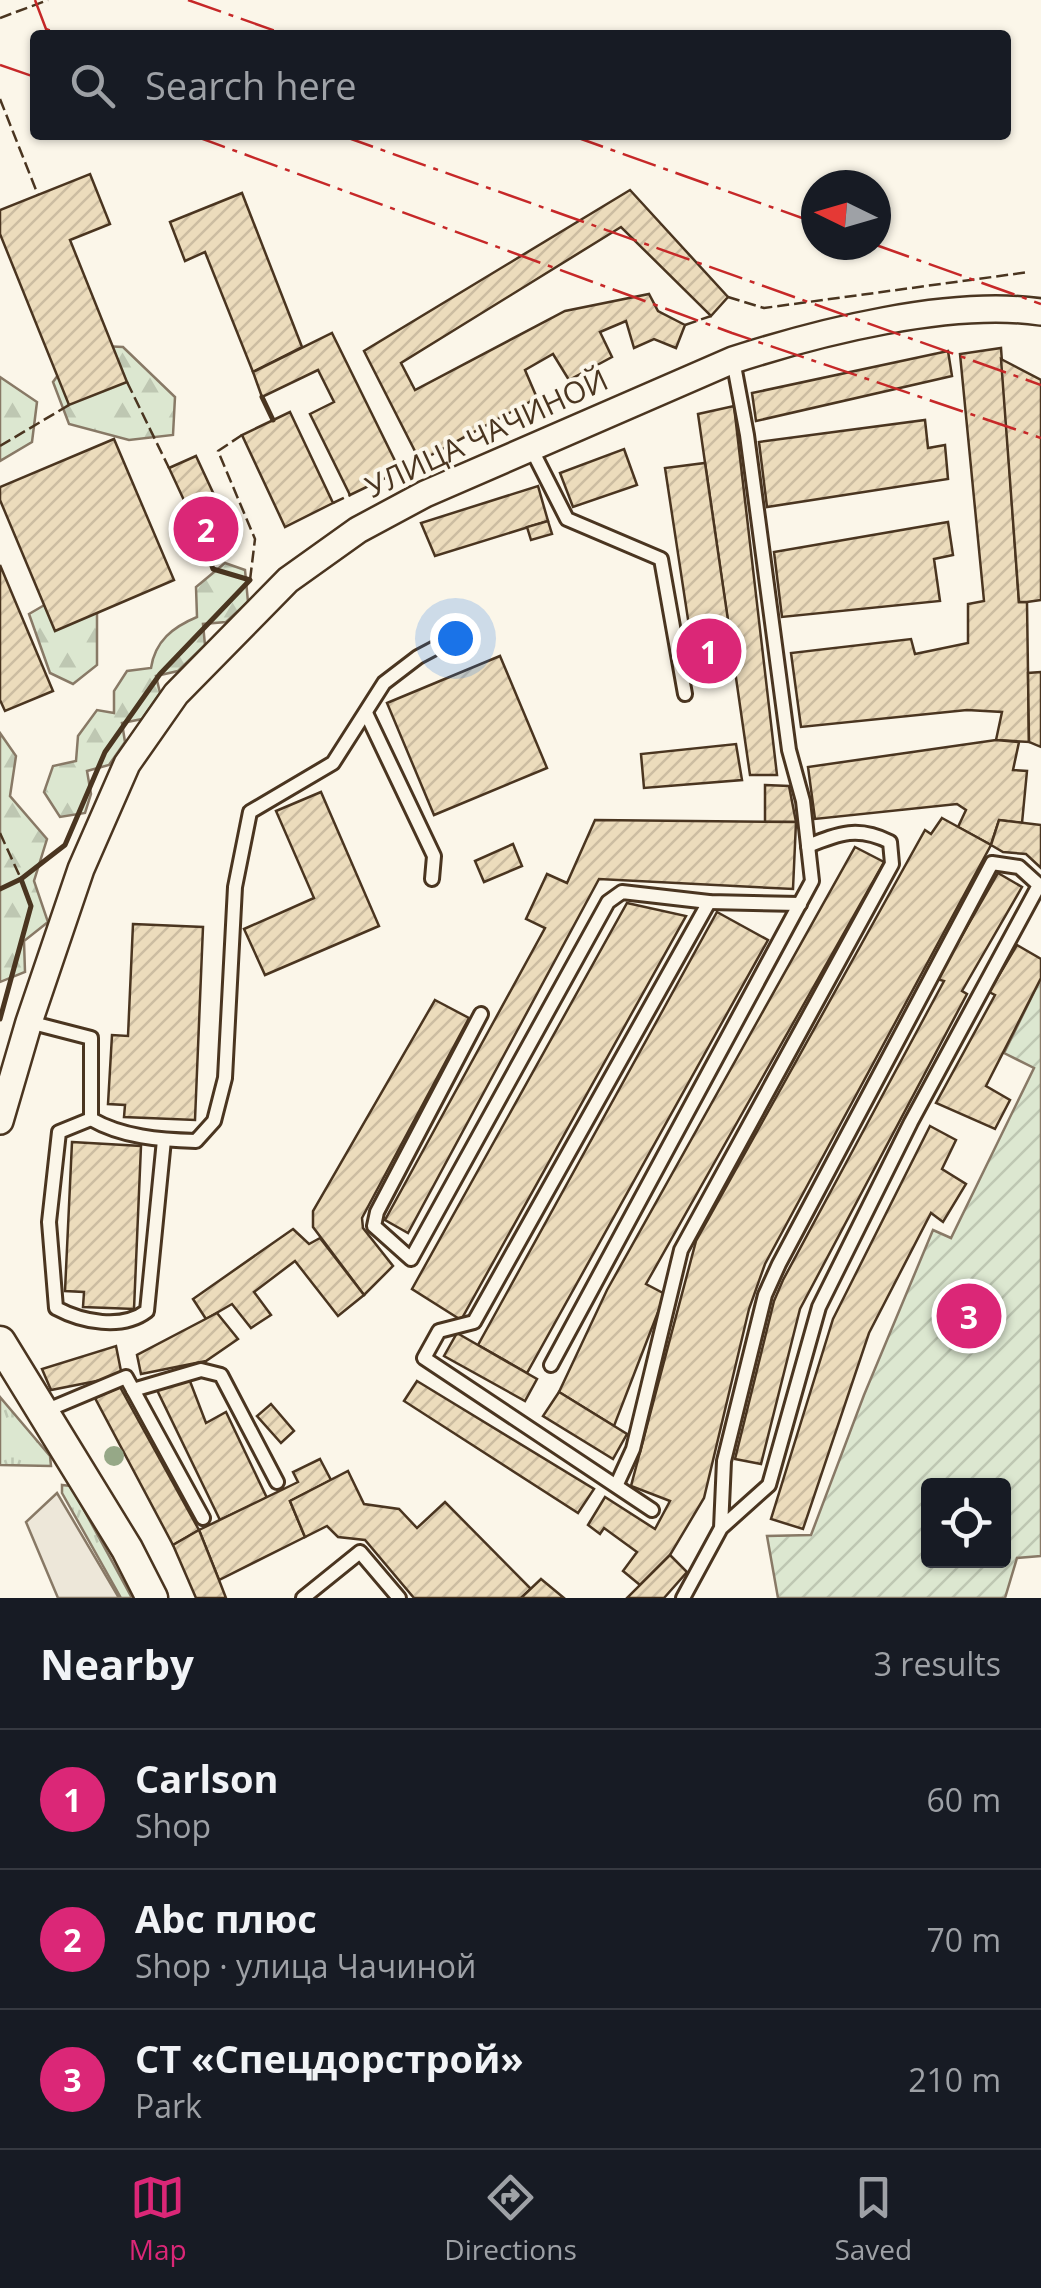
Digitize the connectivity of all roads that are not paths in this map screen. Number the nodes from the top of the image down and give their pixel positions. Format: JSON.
{"nodes":[{"id":1,"x":1041,"y":312,"type":"edge"},
{"id":2,"x":733,"y":360,"type":"junction"},
{"id":3,"x":531,"y":448,"type":"junction"},
{"id":4,"x":452,"y":640,"type":"dead end"},
{"id":5,"x":685,"y":694,"type":"dead end"},
{"id":6,"x":366,"y":712,"type":"junction"},
{"id":7,"x":808,"y":846,"type":"junction"},
{"id":8,"x":432,"y":879,"type":"dead end"},
{"id":9,"x":709,"y":902,"type":"junction"},
{"id":10,"x":800,"y":904,"type":"junction"},
{"id":11,"x":481,"y":1014,"type":"dead end"},
{"id":12,"x":28,"y":1022,"type":"junction"},
{"id":13,"x":91,"y":1119,"type":"junction"},
{"id":14,"x":0,"y":1121,"type":"edge"},
{"id":15,"x":164,"y":1140,"type":"junction"},
{"id":16,"x":0,"y":1342,"type":"edge"},
{"id":17,"x":551,"y":1365,"type":"dead end"},
{"id":18,"x":133,"y":1390,"type":"junction"},
{"id":19,"x":43,"y":1412,"type":"junction"},
{"id":20,"x":278,"y":1482,"type":"dead end"},
{"id":21,"x":616,"y":1484,"type":"junction"},
{"id":22,"x":652,"y":1510,"type":"dead end"},
{"id":23,"x":203,"y":1518,"type":"dead end"},
{"id":24,"x":721,"y":1528,"type":"junction"},
{"id":25,"x":152,"y":1598,"type":"edge"},
{"id":26,"x":303,"y":1598,"type":"edge"},
{"id":27,"x":399,"y":1598,"type":"edge"},
{"id":28,"x":683,"y":1598,"type":"edge"}],
"edges":[{"from":1,"to":2,"type":"street","name":"УЛИЦА ЧАЧИНОЙ"},
{"from":2,"to":3,"type":"street","name":"УЛИЦА ЧАЧИНОЙ"},
{"from":2,"to":7,"type":"lane"},
{"from":3,"to":5,"type":"lane"},
{"from":3,"to":12,"type":"street","name":"УЛИЦА ЧАЧИНОЙ"},
{"from":4,"to":6,"type":"lane"},
{"from":6,"to":8,"type":"lane"},
{"from":6,"to":15,"type":"lane"},
{"from":7,"to":10,"type":"lane"},
{"from":7,"to":21,"type":"lane"},
{"from":9,"to":10,"type":"lane"},
{"from":9,"to":11,"type":"lane"},
{"from":9,"to":21,"type":"lane"},
{"from":10,"to":17,"type":"lane"},
{"from":12,"to":13,"type":"lane"},
{"from":12,"to":14,"type":"street","name":"УЛИЦА ЧАЧИНОЙ"},
{"from":13,"to":15,"type":"lane"},
{"from":13,"to":15,"type":"lane"},
{"from":16,"to":19,"type":"street"},
{"from":18,"to":19,"type":"lane"},
{"from":18,"to":20,"type":"lane"},
{"from":18,"to":23,"type":"lane"},
{"from":19,"to":25,"type":"street"},
{"from":21,"to":22,"type":"lane"},
{"from":24,"to":24,"type":"lane"},
{"from":24,"to":28,"type":"lane"},
{"from":26,"to":27,"type":"lane"}]}
